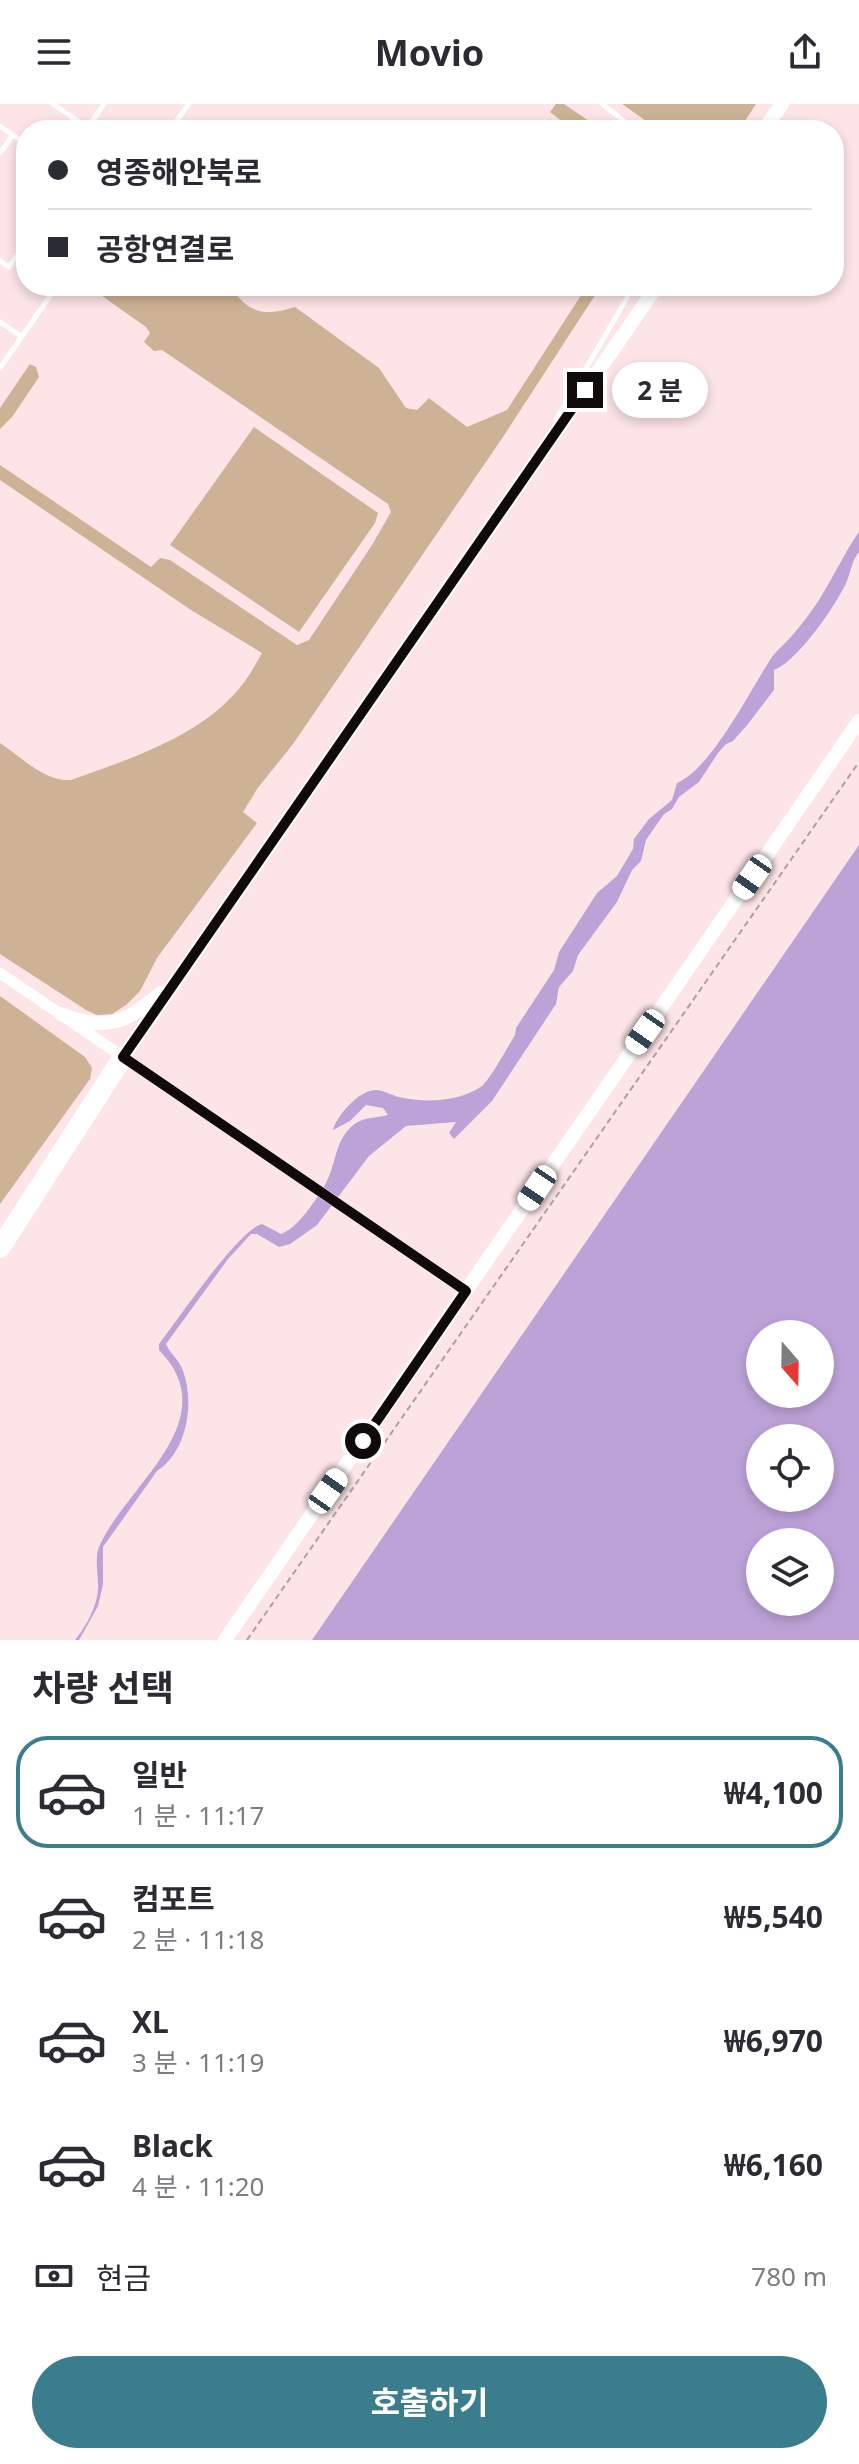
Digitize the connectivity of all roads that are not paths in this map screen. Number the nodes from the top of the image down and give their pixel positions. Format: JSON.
{"nodes":[{"id":1,"x":53,"y":104,"type":"edge"},
{"id":2,"x":602,"y":104,"type":"edge"},
{"id":3,"x":75,"y":120,"type":"edge"},
{"id":4,"x":623,"y":120,"type":"edge"},
{"id":5,"x":0,"y":126,"type":"edge"},
{"id":6,"x":13,"y":135,"type":"junction"},
{"id":7,"x":16,"y":137,"type":"edge"},
{"id":8,"x":0,"y":153,"type":"edge"},
{"id":9,"x":16,"y":257,"type":"edge"},
{"id":10,"x":0,"y":261,"type":"edge"},
{"id":11,"x":50,"y":296,"type":"edge"},
{"id":12,"x":628,"y":296,"type":"edge"},
{"id":13,"x":650,"y":296,"type":"edge"},
{"id":14,"x":0,"y":322,"type":"edge"},
{"id":15,"x":21,"y":336,"type":"junction"},
{"id":16,"x":0,"y":368,"type":"edge"},
{"id":17,"x":513,"y":495,"type":"junction"},
{"id":18,"x":859,"y":721,"type":"edge"},
{"id":19,"x":0,"y":973,"type":"edge"},
{"id":20,"x":176,"y":980,"type":"junction"},
{"id":21,"x":61,"y":1014,"type":"junction"},
{"id":22,"x":123,"y":1057,"type":"junction"},
{"id":23,"x":0,"y":1224,"type":"edge"},
{"id":24,"x":0,"y":1248,"type":"edge"},
{"id":25,"x":466,"y":1291,"type":"junction"},
{"id":26,"x":225,"y":1640,"type":"edge"}],
"edges":[{"from":1,"to":3,"type":"lane"},
{"from":2,"to":4,"type":"lane"},
{"from":5,"to":6,"type":"lane"},
{"from":6,"to":7,"type":"lane"},
{"from":6,"to":8,"type":"lane"},
{"from":9,"to":10,"type":"lane"},
{"from":11,"to":15,"type":"lane"},
{"from":12,"to":17,"type":"lane"},
{"from":13,"to":17,"type":"main road"},
{"from":14,"to":15,"type":"lane"},
{"from":15,"to":16,"type":"lane"},
{"from":17,"to":20,"type":"main road"},
{"from":18,"to":25,"type":"main road"},
{"from":19,"to":21,"type":"street"},
{"from":20,"to":21,"type":"main road"},
{"from":20,"to":22,"type":"main road"},
{"from":21,"to":22,"type":"street"},
{"from":22,"to":23,"type":"highway"},
{"from":22,"to":24,"type":"highway"},
{"from":22,"to":25,"type":"street"},
{"from":25,"to":26,"type":"main road"}]}
